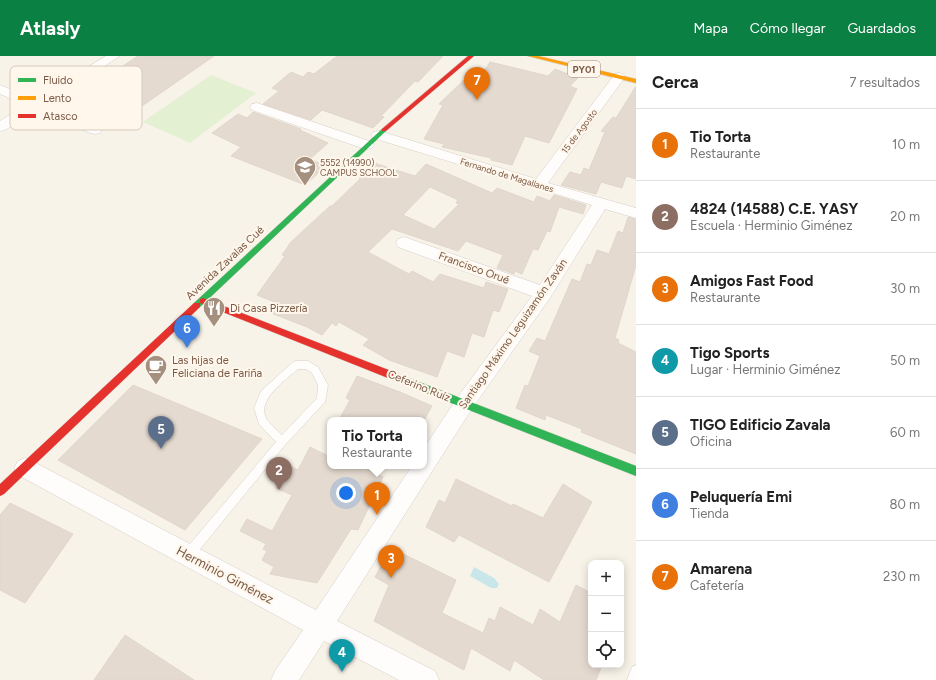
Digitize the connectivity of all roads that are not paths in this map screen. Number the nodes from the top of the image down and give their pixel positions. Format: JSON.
{"nodes":[{"id":1,"x":114,"y":56,"type":"edge"},
{"id":2,"x":470,"y":56,"type":"edge"},
{"id":3,"x":531,"y":56,"type":"edge"},
{"id":4,"x":595,"y":62,"type":"dead end"},
{"id":5,"x":98,"y":66,"type":"edge"},
{"id":6,"x":636,"y":72,"type":"edge"},
{"id":7,"x":620,"y":77,"type":"junction"},
{"id":8,"x":636,"y":81,"type":"edge"},
{"id":9,"x":0,"y":89,"type":"edge"},
{"id":10,"x":10,"y":94,"type":"edge"},
{"id":11,"x":257,"y":107,"type":"dead end"},
{"id":12,"x":10,"y":121,"type":"edge"},
{"id":13,"x":0,"y":127,"type":"edge"},
{"id":14,"x":378,"y":135,"type":"junction"},
{"id":15,"x":367,"y":146,"type":"junction"},
{"id":16,"x":539,"y":185,"type":"junction"},
{"id":17,"x":601,"y":203,"type":"junction"},
{"id":18,"x":636,"y":213,"type":"edge"},
{"id":19,"x":404,"y":243,"type":"dead end"},
{"id":20,"x":544,"y":293,"type":"junction"},
{"id":21,"x":203,"y":300,"type":"junction"},
{"id":22,"x":464,"y":404,"type":"junction"},
{"id":23,"x":282,"y":442,"type":"junction"},
{"id":24,"x":427,"y":461,"type":"edge"},
{"id":25,"x":25,"y":468,"type":"junction"},
{"id":26,"x":422,"y":469,"type":"edge"},
{"id":27,"x":636,"y":471,"type":"edge"},
{"id":28,"x":0,"y":491,"type":"edge"},
{"id":29,"x":188,"y":555,"type":"junction"},
{"id":30,"x":320,"y":625,"type":"junction"},
{"id":31,"x":636,"y":671,"type":"edge"},
{"id":32,"x":284,"y":680,"type":"edge"},
{"id":33,"x":426,"y":680,"type":"edge"},
{"id":34,"x":633,"y":680,"type":"edge"}],
"edges":[{"from":1,"to":5,"type":"street"},
{"from":2,"to":14,"type":"main road","name":"Avenida Zavalas Cué"},
{"from":3,"to":7,"type":"main road","number":"PY01"},
{"from":4,"to":6,"type":"main road","number":"PY01"},
{"from":7,"to":8,"type":"main road","number":"PY01"},
{"from":7,"to":16,"type":"street","name":"15 de Agosto"},
{"from":9,"to":10,"type":"street"},
{"from":11,"to":15,"type":"street"},
{"from":12,"to":13,"type":"street"},
{"from":14,"to":15,"type":"main road","name":"Avenida Zavalas Cué"},
{"from":14,"to":16,"type":"street","name":"Fernando de Magallanes"},
{"from":15,"to":21,"type":"main road","name":"Avenida Zavalas Cué"},
{"from":16,"to":17,"type":"street","name":"Fernando de Magallanes"},
{"from":17,"to":18,"type":"street","name":"Fernando de Magallanes"},
{"from":17,"to":20,"type":"street","name":"Santiago Máximo Leguizamón Zaván"},
{"from":19,"to":20,"type":"street","name":"Francisco Orué"},
{"from":20,"to":22,"type":"street","name":"Santiago Máximo Leguizamón Zaván"},
{"from":21,"to":22,"type":"main road","name":"Ceferino Ruíz"},
{"from":21,"to":25,"type":"main road","name":"Avenida Zavalas Cué"},
{"from":22,"to":24,"type":"street","name":"Santiago Máximo Leguizamón Zaván"},
{"from":22,"to":27,"type":"main road","name":"Ceferino Ruíz"},
{"from":23,"to":23,"type":"lane"},
{"from":23,"to":29,"type":"lane"},
{"from":25,"to":28,"type":"main road","name":"Avenida Zavalas Cué"},
{"from":25,"to":29,"type":"street","name":"Herminio Giménez"},
{"from":26,"to":30,"type":"street","name":"Santiago Máximo Leguizamón Zaván"},
{"from":29,"to":30,"type":"street","name":"Herminio Giménez"},
{"from":30,"to":32,"type":"street","name":"Santiago Máximo Leguizamón Zaván"},
{"from":30,"to":33,"type":"street","name":"Herminio Giménez"},
{"from":31,"to":34,"type":"lane"}]}
